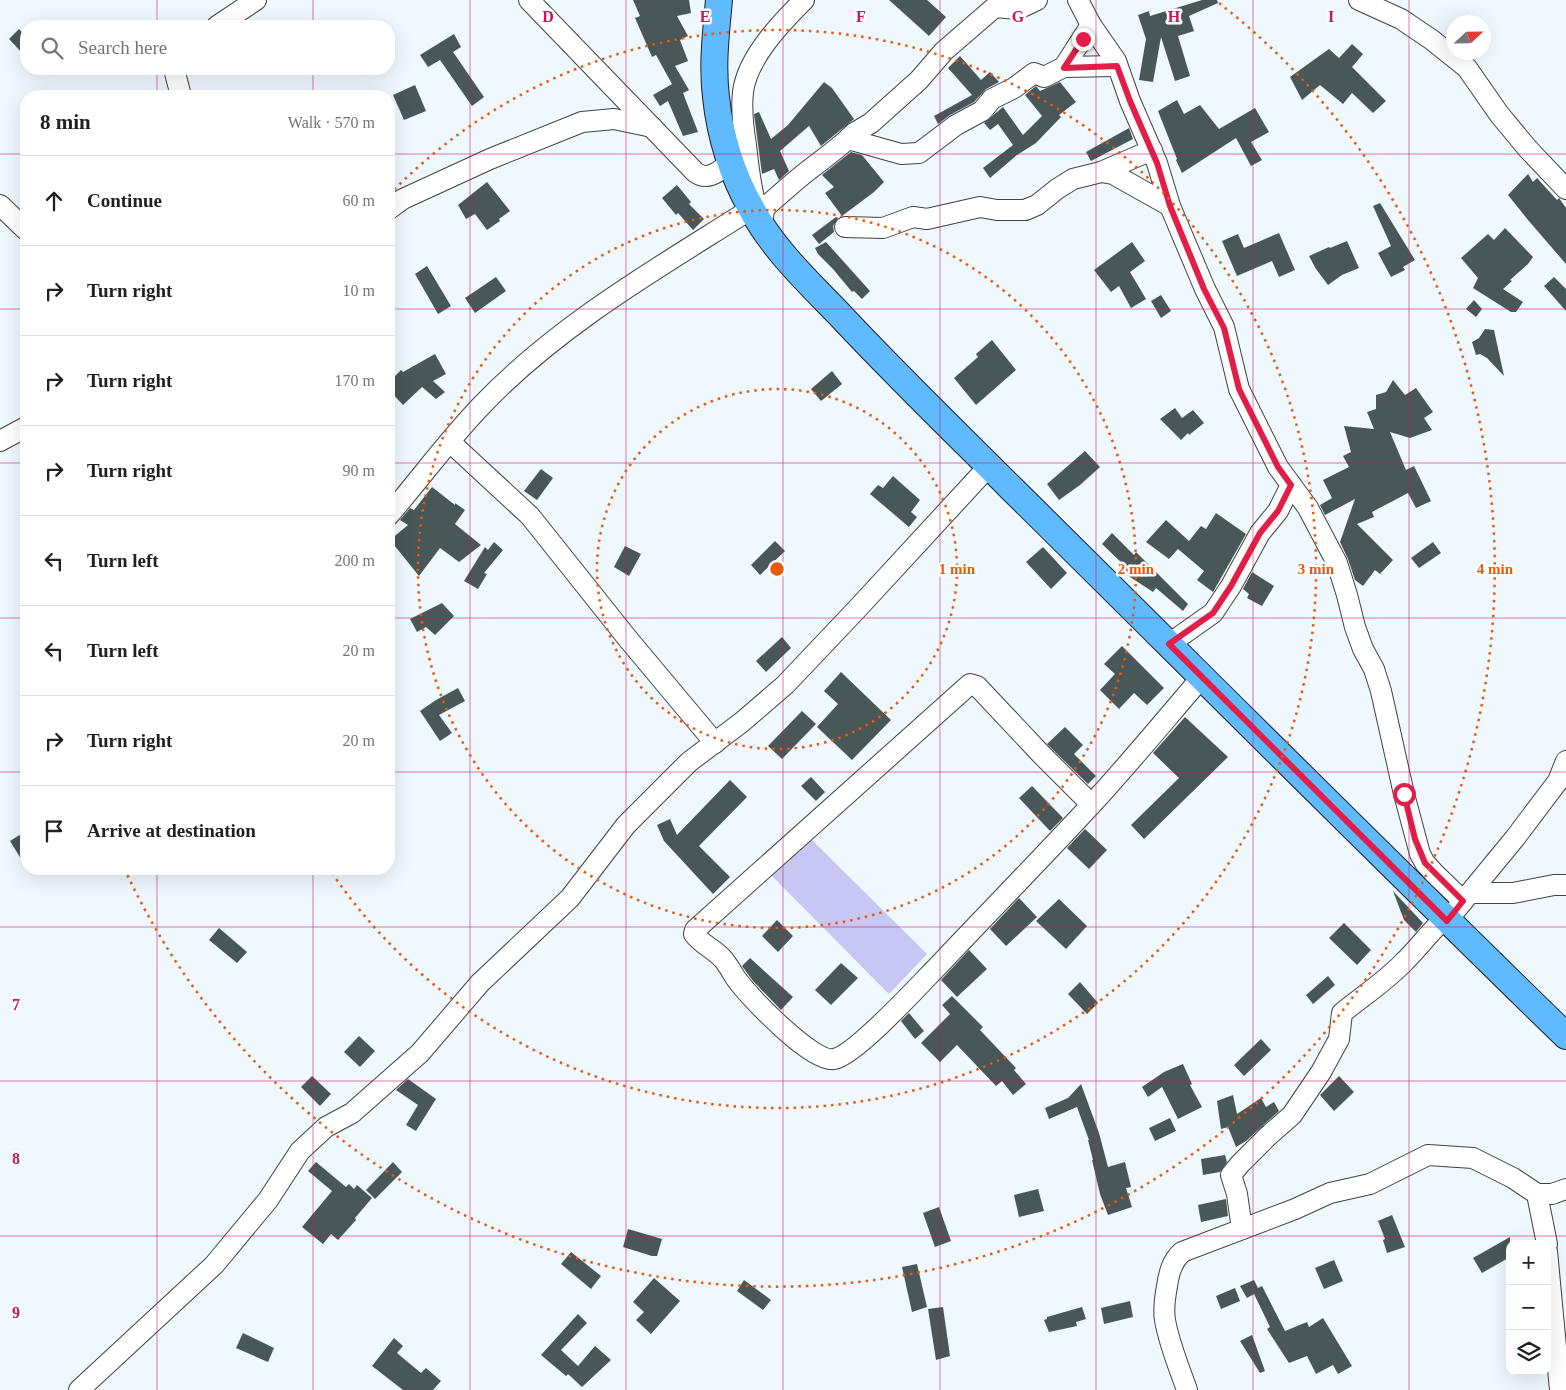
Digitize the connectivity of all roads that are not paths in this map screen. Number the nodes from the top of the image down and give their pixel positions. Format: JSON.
{"nodes":[{"id":1,"x":256,"y":0,"type":"edge"},
{"id":2,"x":529,"y":0,"type":"edge"},
{"id":3,"x":719,"y":0,"type":"edge"},
{"id":4,"x":804,"y":0,"type":"edge"},
{"id":5,"x":1037,"y":0,"type":"edge"},
{"id":6,"x":1078,"y":0,"type":"edge"},
{"id":7,"x":1359,"y":0,"type":"edge"},
{"id":8,"x":226,"y":20,"type":"edge"},
{"id":9,"x":1091,"y":24,"type":"junction"},
{"id":10,"x":1117,"y":66,"type":"junction"},
{"id":11,"x":1064,"y":68,"type":"junction"},
{"id":12,"x":176,"y":75,"type":"edge"},
{"id":13,"x":179,"y":90,"type":"edge"},
{"id":14,"x":652,"y":127,"type":"junction"},
{"id":15,"x":849,"y":138,"type":"junction"},
{"id":16,"x":1152,"y":150,"type":"junction"},
{"id":17,"x":730,"y":163,"type":"junction"},
{"id":18,"x":1101,"y":172,"type":"junction"},
{"id":19,"x":1566,"y":189,"type":"edge"},
{"id":20,"x":0,"y":205,"type":"edge"},
{"id":21,"x":395,"y":205,"type":"edge"},
{"id":22,"x":1170,"y":206,"type":"junction"},
{"id":23,"x":756,"y":218,"type":"junction"},
{"id":24,"x":20,"y":224,"type":"edge"},
{"id":25,"x":845,"y":228,"type":"dead end"},
{"id":26,"x":20,"y":430,"type":"edge"},
{"id":27,"x":0,"y":441,"type":"edge"},
{"id":28,"x":450,"y":442,"type":"junction"},
{"id":29,"x":989,"y":466,"type":"junction"},
{"id":30,"x":1291,"y":485,"type":"junction"},
{"id":31,"x":395,"y":508,"type":"edge"},
{"id":32,"x":1169,"y":644,"type":"junction"},
{"id":33,"x":1202,"y":677,"type":"junction"},
{"id":34,"x":715,"y":742,"type":"junction"},
{"id":35,"x":1566,"y":761,"type":"edge"},
{"id":36,"x":1092,"y":804,"type":"junction"},
{"id":37,"x":1566,"y":885,"type":"edge"},
{"id":38,"x":1456,"y":908,"type":"junction"},
{"id":39,"x":1566,"y":1036,"type":"edge"},
{"id":40,"x":1566,"y":1189,"type":"edge"},
{"id":41,"x":1537,"y":1194,"type":"junction"},
{"id":42,"x":1242,"y":1229,"type":"junction"},
{"id":43,"x":1545,"y":1240,"type":"edge"},
{"id":44,"x":1550,"y":1285,"type":"edge"},
{"id":45,"x":78,"y":1390,"type":"edge"},
{"id":46,"x":1187,"y":1390,"type":"edge"},
{"id":47,"x":1560,"y":1390,"type":"edge"}],
"edges":[{"from":1,"to":8,"type":"street"},
{"from":2,"to":14,"type":"street"},
{"from":3,"to":17,"type":"main road"},
{"from":4,"to":23,"type":"street"},
{"from":5,"to":15,"type":"street"},
{"from":6,"to":9,"type":"street"},
{"from":7,"to":19,"type":"street"},
{"from":9,"to":10,"type":"street"},
{"from":9,"to":11,"type":"street"},
{"from":10,"to":11,"type":"street"},
{"from":10,"to":16,"type":"street"},
{"from":11,"to":15,"type":"street"},
{"from":12,"to":13,"type":"street"},
{"from":14,"to":17,"type":"street"},
{"from":14,"to":21,"type":"street"},
{"from":15,"to":23,"type":"street"},
{"from":16,"to":18,"type":"street"},
{"from":16,"to":22,"type":"street"},
{"from":17,"to":23,"type":"main road"},
{"from":18,"to":22,"type":"street"},
{"from":18,"to":25,"type":"street"},
{"from":20,"to":24,"type":"street"},
{"from":22,"to":30,"type":"street"},
{"from":23,"to":28,"type":"street"},
{"from":23,"to":29,"type":"main road"},
{"from":26,"to":27,"type":"street"},
{"from":28,"to":31,"type":"street"},
{"from":28,"to":34,"type":"street"},
{"from":29,"to":32,"type":"main road"},
{"from":29,"to":34,"type":"street"},
{"from":30,"to":32,"type":"street"},
{"from":30,"to":38,"type":"street"},
{"from":32,"to":33,"type":"main road"},
{"from":33,"to":36,"type":"street"},
{"from":33,"to":38,"type":"main road"},
{"from":34,"to":45,"type":"street"},
{"from":35,"to":38,"type":"street"},
{"from":36,"to":36,"type":"street"},
{"from":37,"to":38,"type":"street"},
{"from":38,"to":39,"type":"main road"},
{"from":38,"to":42,"type":"street"},
{"from":40,"to":41,"type":"street"},
{"from":41,"to":42,"type":"street"},
{"from":41,"to":43,"type":"street"},
{"from":42,"to":46,"type":"street"},
{"from":44,"to":47,"type":"street"}]}
